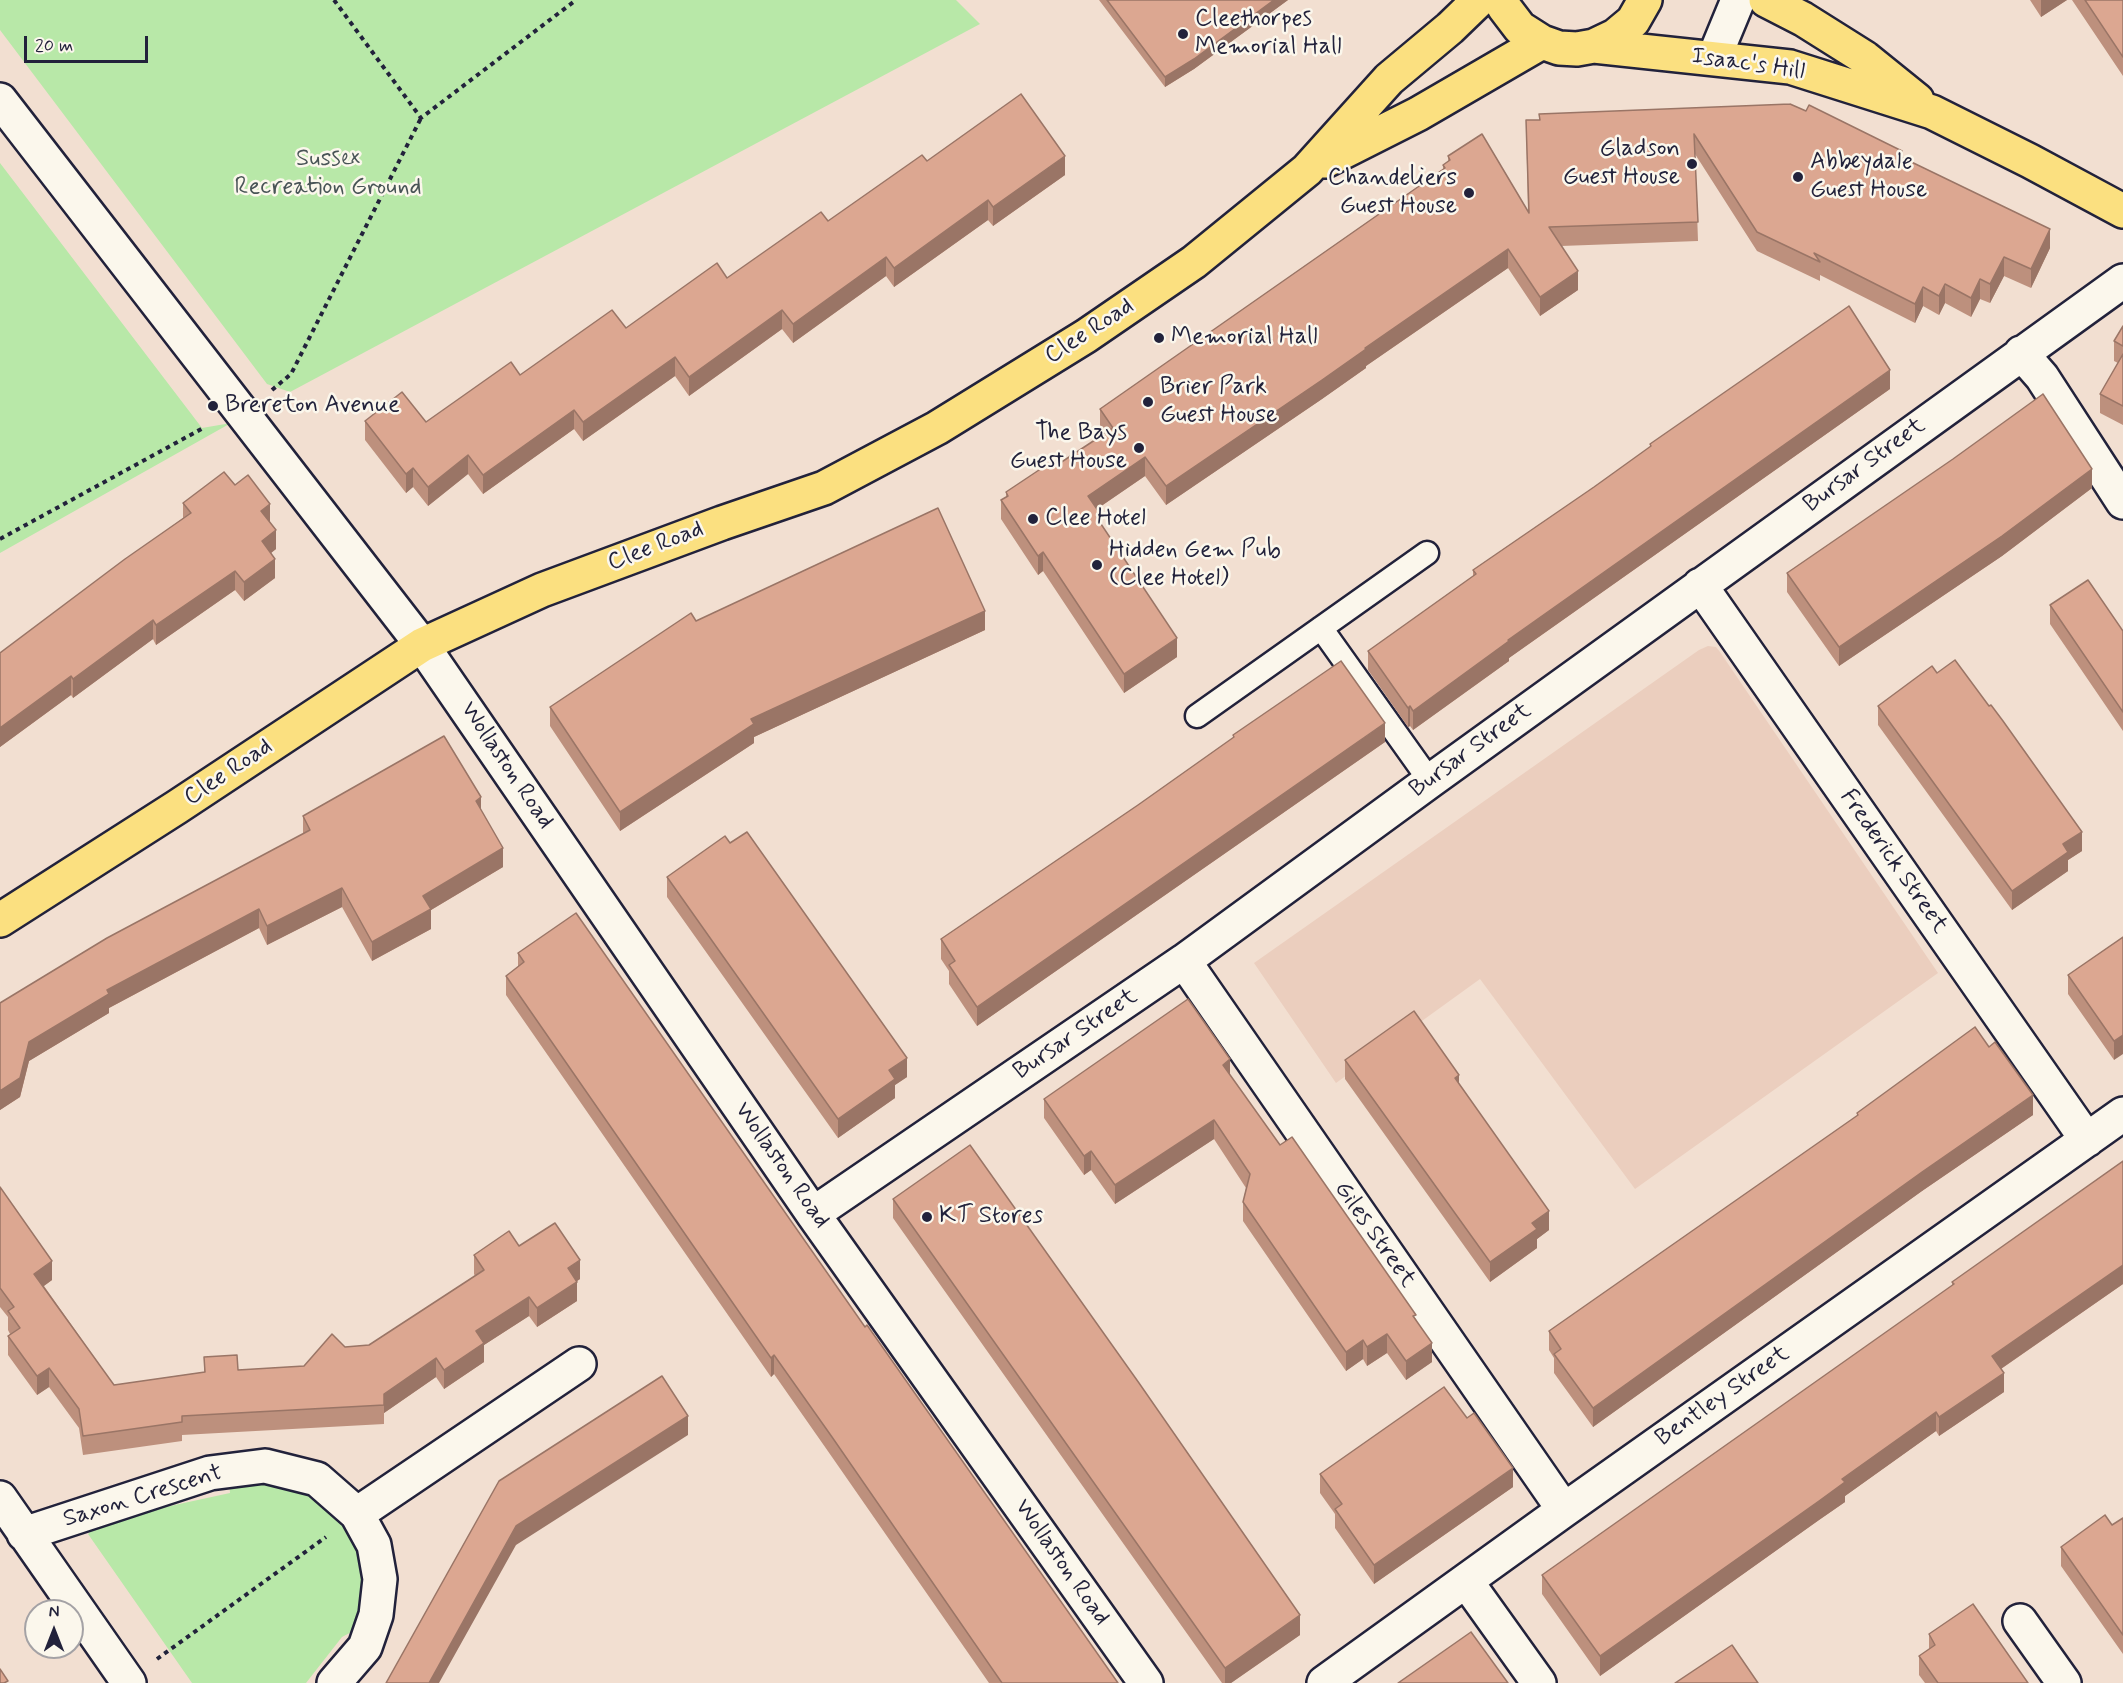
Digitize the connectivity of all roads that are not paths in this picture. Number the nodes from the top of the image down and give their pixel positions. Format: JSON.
{"nodes":[{"id":1,"x":1479,"y":0,"type":"edge"},
{"id":2,"x":1502,"y":0,"type":"edge"},
{"id":3,"x":1645,"y":0,"type":"edge"},
{"id":4,"x":1738,"y":0,"type":"edge"},
{"id":5,"x":1766,"y":0,"type":"edge"},
{"id":6,"x":1542,"y":42,"type":"junction"},
{"id":7,"x":1594,"y":46,"type":"junction"},
{"id":8,"x":1714,"y":58,"type":"junction"},
{"id":9,"x":0,"y":100,"type":"edge"},
{"id":10,"x":1932,"y":112,"type":"junction"},
{"id":11,"x":1307,"y":170,"type":"junction"},
{"id":12,"x":2123,"y":212,"type":"edge"},
{"id":13,"x":2123,"y":281,"type":"edge"},
{"id":14,"x":2022,"y":353,"type":"junction"},
{"id":15,"x":2123,"y":502,"type":"edge"},
{"id":16,"x":1427,"y":553,"type":"dead end"},
{"id":17,"x":1700,"y":585,"type":"junction"},
{"id":18,"x":1322,"y":628,"type":"junction"},
{"id":19,"x":422,"y":645,"type":"junction"},
{"id":20,"x":1197,"y":716,"type":"dead end"},
{"id":21,"x":1430,"y":781,"type":"junction"},
{"id":22,"x":0,"y":920,"type":"edge"},
{"id":23,"x":1184,"y":961,"type":"junction"},
{"id":24,"x":2123,"y":1114,"type":"edge"},
{"id":25,"x":2086,"y":1140,"type":"junction"},
{"id":26,"x":813,"y":1214,"type":"junction"},
{"id":27,"x":579,"y":1364,"type":"dead end"},
{"id":28,"x":0,"y":1498,"type":"edge"},
{"id":29,"x":1564,"y":1510,"type":"junction"},
{"id":30,"x":357,"y":1514,"type":"junction"},
{"id":31,"x":24,"y":1533,"type":"junction"},
{"id":32,"x":1466,"y":1581,"type":"junction"},
{"id":33,"x":2020,"y":1621,"type":"dead end"},
{"id":34,"x":126,"y":1682,"type":"edge"},
{"id":35,"x":334,"y":1683,"type":"edge"},
{"id":36,"x":1146,"y":1683,"type":"edge"},
{"id":37,"x":1324,"y":1683,"type":"edge"},
{"id":38,"x":1539,"y":1683,"type":"edge"},
{"id":39,"x":2064,"y":1683,"type":"edge"}],
"edges":[{"from":1,"to":11,"type":"main road","name":"Clee Road"},
{"from":2,"to":6,"type":"main road"},
{"from":3,"to":7,"type":"main road"},
{"from":4,"to":8,"type":"street"},
{"from":5,"to":10,"type":"main road","name":"Isaac's Hill"},
{"from":6,"to":7,"type":"main road"},
{"from":6,"to":11,"type":"main road","name":"Clee Road"},
{"from":7,"to":8,"type":"main road","name":"Isaac's Hill"},
{"from":8,"to":10,"type":"main road","name":"Isaac's Hill"},
{"from":9,"to":19,"type":"street"},
{"from":10,"to":12,"type":"main road","name":"Isaac's Hill"},
{"from":11,"to":19,"type":"main road","name":"Clee Road"},
{"from":13,"to":14,"type":"street","name":"Bursar Street"},
{"from":14,"to":15,"type":"street"},
{"from":14,"to":17,"type":"street","name":"Bursar Street"},
{"from":16,"to":18,"type":"lane"},
{"from":17,"to":21,"type":"street","name":"Bursar Street"},
{"from":17,"to":25,"type":"street","name":"Frederick Street"},
{"from":18,"to":20,"type":"lane"},
{"from":18,"to":21,"type":"lane"},
{"from":19,"to":22,"type":"main road","name":"Clee Road"},
{"from":19,"to":26,"type":"street","name":"Wollaston Road"},
{"from":21,"to":23,"type":"street","name":"Bursar Street"},
{"from":23,"to":26,"type":"street","name":"Bursar Street"},
{"from":23,"to":29,"type":"street","name":"Giles Street"},
{"from":24,"to":25,"type":"street","name":"Bentley Street"},
{"from":25,"to":29,"type":"street","name":"Bentley Street"},
{"from":26,"to":36,"type":"street","name":"Wollaston Road"},
{"from":27,"to":30,"type":"street"},
{"from":28,"to":31,"type":"street"},
{"from":29,"to":32,"type":"street","name":"Bentley Street"},
{"from":30,"to":31,"type":"street","name":"Saxon Crescent"},
{"from":30,"to":35,"type":"street","name":"Saxon Crescent"},
{"from":31,"to":34,"type":"street"},
{"from":32,"to":37,"type":"street","name":"Bentley Street"},
{"from":32,"to":38,"type":"street"},
{"from":33,"to":39,"type":"street"}]}
